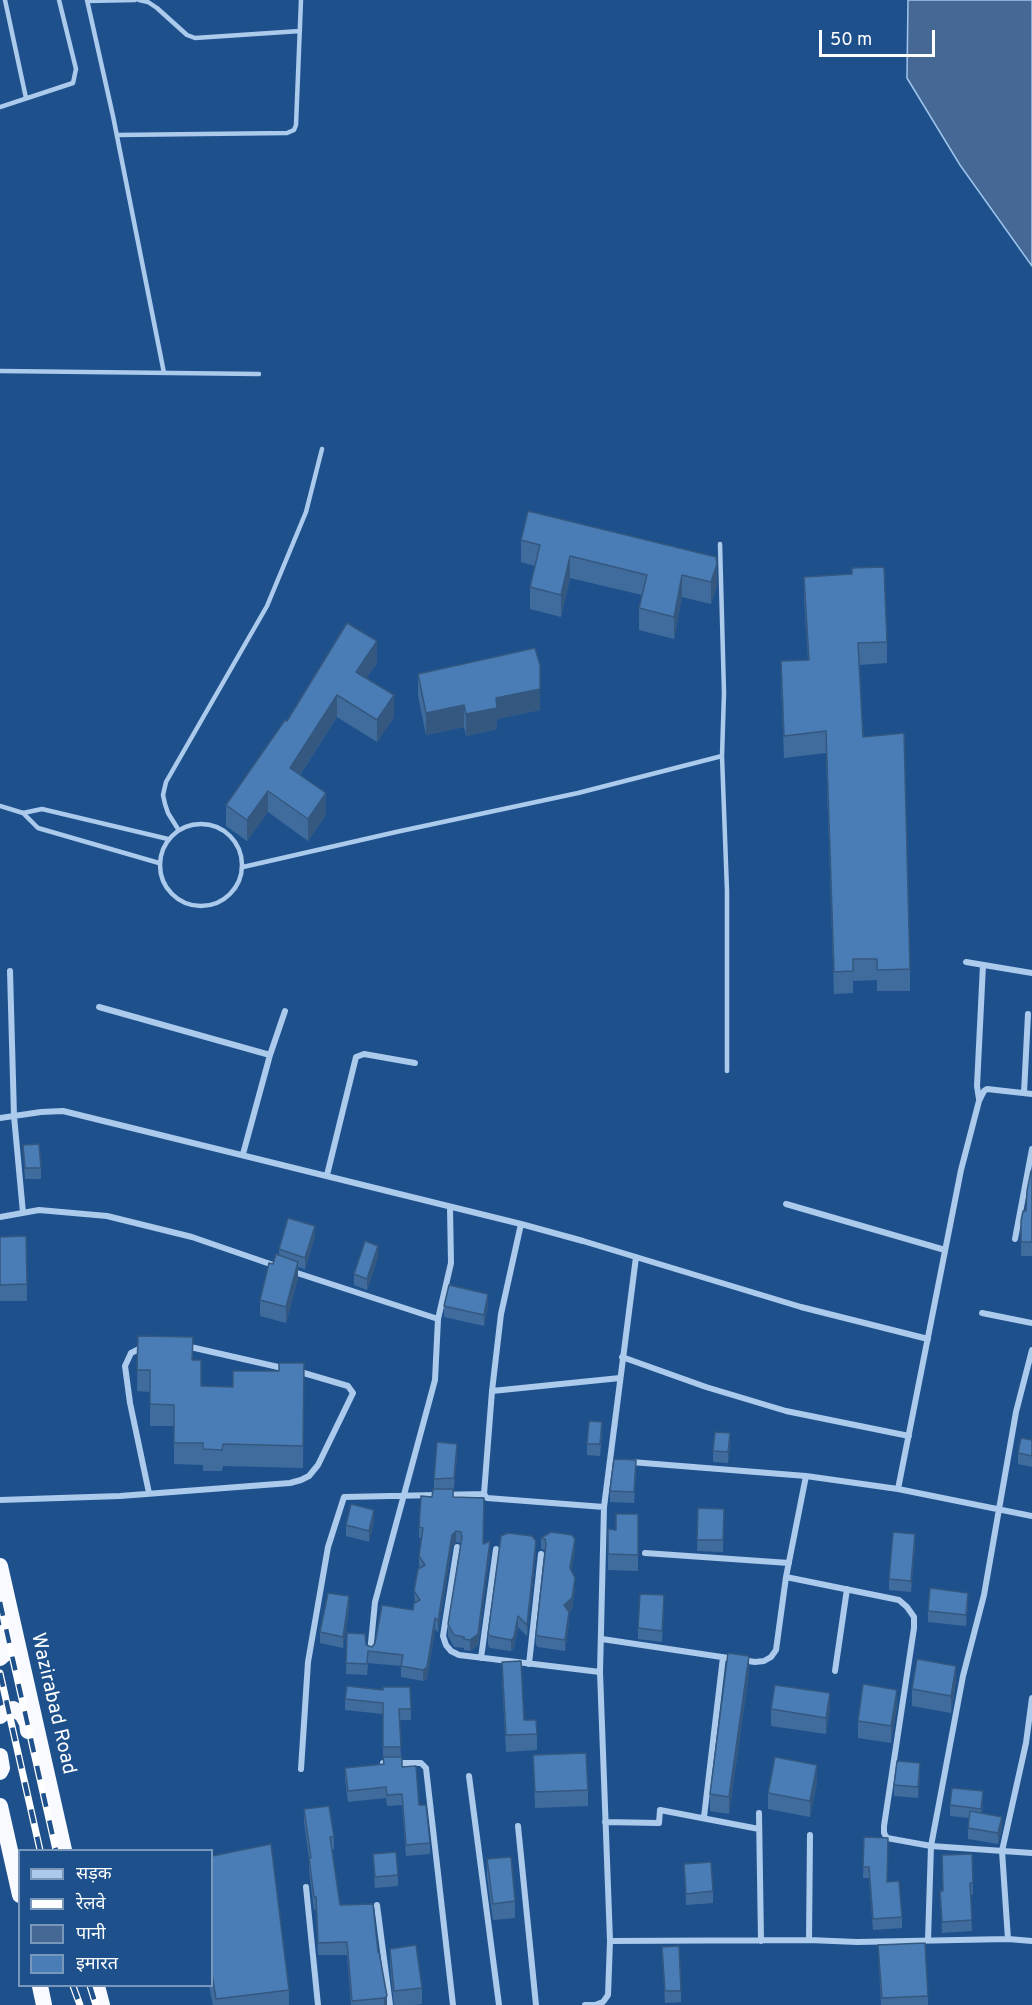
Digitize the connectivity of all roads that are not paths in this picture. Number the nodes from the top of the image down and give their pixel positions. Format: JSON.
{"nodes":[{"id":1,"x":5,"y":0,"type":"edge"},
{"id":2,"x":59,"y":0,"type":"edge"},
{"id":3,"x":137,"y":0,"type":"edge"},
{"id":4,"x":301,"y":0,"type":"edge"},
{"id":5,"x":87,"y":1,"type":"edge"},
{"id":6,"x":300,"y":32,"type":"junction"},
{"id":7,"x":26,"y":98,"type":"junction"},
{"id":8,"x":0,"y":107,"type":"edge"},
{"id":9,"x":117,"y":135,"type":"junction"},
{"id":10,"x":0,"y":370,"type":"edge"},
{"id":11,"x":164,"y":373,"type":"junction"},
{"id":12,"x":259,"y":374,"type":"dead end"},
{"id":13,"x":322,"y":449,"type":"dead end"},
{"id":14,"x":720,"y":544,"type":"dead end"},
{"id":15,"x":722,"y":756,"type":"junction"},
{"id":16,"x":0,"y":806,"type":"edge"},
{"id":17,"x":23,"y":813,"type":"junction"},
{"id":18,"x":178,"y":829,"type":"junction"},
{"id":19,"x":168,"y":839,"type":"junction"},
{"id":20,"x":159,"y":862,"type":"junction"},
{"id":21,"x":243,"y":867,"type":"junction"},
{"id":22,"x":966,"y":962,"type":"dead end"},
{"id":23,"x":983,"y":965,"type":"junction"},
{"id":24,"x":10,"y":971,"type":"dead end"},
{"id":25,"x":1032,"y":973,"type":"edge"},
{"id":26,"x":99,"y":1007,"type":"dead end"},
{"id":27,"x":285,"y":1011,"type":"dead end"},
{"id":28,"x":1028,"y":1014,"type":"dead end"},
{"id":29,"x":270,"y":1054,"type":"junction"},
{"id":30,"x":415,"y":1063,"type":"dead end"},
{"id":31,"x":728,"y":1071,"type":"dead end"},
{"id":32,"x":1024,"y":1093,"type":"junction"},
{"id":33,"x":1032,"y":1094,"type":"edge"},
{"id":34,"x":979,"y":1101,"type":"junction"},
{"id":35,"x":14,"y":1116,"type":"junction"},
{"id":36,"x":0,"y":1118,"type":"edge"},
{"id":37,"x":1032,"y":1149,"type":"edge"},
{"id":38,"x":243,"y":1154,"type":"junction"},
{"id":39,"x":327,"y":1175,"type":"junction"},
{"id":40,"x":786,"y":1204,"type":"dead end"},
{"id":41,"x":450,"y":1208,"type":"junction"},
{"id":42,"x":23,"y":1213,"type":"junction"},
{"id":43,"x":0,"y":1217,"type":"edge"},
{"id":44,"x":521,"y":1224,"type":"junction"},
{"id":45,"x":1015,"y":1239,"type":"dead end"},
{"id":46,"x":945,"y":1250,"type":"junction"},
{"id":47,"x":636,"y":1257,"type":"junction"},
{"id":48,"x":982,"y":1313,"type":"dead end"},
{"id":49,"x":438,"y":1319,"type":"junction"},
{"id":50,"x":1032,"y":1323,"type":"edge"},
{"id":51,"x":928,"y":1339,"type":"junction"},
{"id":52,"x":149,"y":1344,"type":"edge"},
{"id":53,"x":179,"y":1345,"type":"edge"},
{"id":54,"x":1032,"y":1350,"type":"edge"},
{"id":55,"x":622,"y":1357,"type":"junction"},
{"id":56,"x":620,"y":1377,"type":"junction"},
{"id":57,"x":492,"y":1391,"type":"junction"},
{"id":58,"x":909,"y":1436,"type":"junction"},
{"id":59,"x":609,"y":1460,"type":"junction"},
{"id":60,"x":806,"y":1476,"type":"junction"},
{"id":61,"x":898,"y":1488,"type":"junction"},
{"id":62,"x":149,"y":1493,"type":"junction"},
{"id":63,"x":484,"y":1494,"type":"junction"},
{"id":64,"x":404,"y":1496,"type":"junction"},
{"id":65,"x":0,"y":1500,"type":"edge"},
{"id":66,"x":604,"y":1507,"type":"junction"},
{"id":67,"x":999,"y":1511,"type":"junction"},
{"id":68,"x":1032,"y":1516,"type":"edge"},
{"id":69,"x":456,"y":1547,"type":"dead end"},
{"id":70,"x":496,"y":1549,"type":"dead end"},
{"id":71,"x":645,"y":1553,"type":"dead end"},
{"id":72,"x":541,"y":1554,"type":"dead end"},
{"id":73,"x":789,"y":1563,"type":"junction"},
{"id":74,"x":0,"y":1566,"type":"edge"},
{"id":75,"x":786,"y":1577,"type":"junction"},
{"id":76,"x":848,"y":1589,"type":"junction"},
{"id":77,"x":8,"y":1604,"type":"junction"},
{"id":78,"x":602,"y":1639,"type":"junction"},
{"id":79,"x":370,"y":1653,"type":"edge"},
{"id":80,"x":723,"y":1657,"type":"junction"},
{"id":81,"x":0,"y":1658,"type":"edge"},
{"id":82,"x":480,"y":1658,"type":"junction"},
{"id":83,"x":529,"y":1664,"type":"junction"},
{"id":84,"x":835,"y":1671,"type":"dead end"},
{"id":85,"x":600,"y":1672,"type":"junction"},
{"id":86,"x":1032,"y":1698,"type":"edge"},
{"id":87,"x":0,"y":1716,"type":"edge"},
{"id":88,"x":0,"y":1756,"type":"edge"},
{"id":89,"x":383,"y":1763,"type":"edge"},
{"id":90,"x":44,"y":1764,"type":"junction"},
{"id":91,"x":301,"y":1769,"type":"dead end"},
{"id":92,"x":0,"y":1772,"type":"edge"},
{"id":93,"x":468,"y":1776,"type":"dead end"},
{"id":94,"x":0,"y":1806,"type":"edge"},
{"id":95,"x":759,"y":1813,"type":"dead end"},
{"id":96,"x":704,"y":1817,"type":"junction"},
{"id":97,"x":605,"y":1822,"type":"junction"},
{"id":98,"x":518,"y":1826,"type":"dead end"},
{"id":99,"x":759,"y":1829,"type":"junction"},
{"id":100,"x":810,"y":1835,"type":"dead end"},
{"id":101,"x":931,"y":1846,"type":"junction"},
{"id":102,"x":64,"y":1849,"type":"edge"},
{"id":103,"x":1002,"y":1851,"type":"junction"},
{"id":104,"x":1032,"y":1853,"type":"edge"},
{"id":105,"x":18,"y":1886,"type":"edge"},
{"id":106,"x":306,"y":1887,"type":"dead end"},
{"id":107,"x":377,"y":1905,"type":"dead end"},
{"id":108,"x":1008,"y":1939,"type":"junction"},
{"id":109,"x":809,"y":1940,"type":"junction"},
{"id":110,"x":928,"y":1940,"type":"junction"},
{"id":111,"x":610,"y":1941,"type":"junction"},
{"id":112,"x":761,"y":1941,"type":"junction"},
{"id":113,"x":1032,"y":1941,"type":"edge"},
{"id":114,"x":40,"y":1987,"type":"edge"},
{"id":115,"x":97,"y":1987,"type":"edge"},
{"id":116,"x":44,"y":2005,"type":"edge"},
{"id":117,"x":102,"y":2005,"type":"edge"},
{"id":118,"x":318,"y":2005,"type":"edge"},
{"id":119,"x":390,"y":2005,"type":"edge"},
{"id":120,"x":453,"y":2005,"type":"edge"},
{"id":121,"x":499,"y":2005,"type":"edge"},
{"id":122,"x":536,"y":2005,"type":"edge"},
{"id":123,"x":585,"y":2005,"type":"edge"},
{"id":124,"x":597,"y":2005,"type":"edge"}],
"edges":[{"from":1,"to":7,"type":"lane"},
{"from":2,"to":7,"type":"lane"},
{"from":3,"to":5,"type":"lane"},
{"from":3,"to":6,"type":"lane"},
{"from":4,"to":6,"type":"lane"},
{"from":5,"to":9,"type":"lane"},
{"from":6,"to":9,"type":"lane"},
{"from":7,"to":8,"type":"lane"},
{"from":9,"to":11,"type":"lane"},
{"from":10,"to":11,"type":"lane"},
{"from":11,"to":12,"type":"lane"},
{"from":13,"to":18,"type":"lane"},
{"from":14,"to":15,"type":"lane"},
{"from":15,"to":21,"type":"lane"},
{"from":15,"to":31,"type":"lane"},
{"from":16,"to":17,"type":"lane"},
{"from":17,"to":19,"type":"lane"},
{"from":17,"to":20,"type":"lane"},
{"from":18,"to":19,"type":"lane"},
{"from":18,"to":21,"type":"lane"},
{"from":19,"to":20,"type":"lane"},
{"from":20,"to":21,"type":"lane"},
{"from":22,"to":23,"type":"street"},
{"from":23,"to":25,"type":"street"},
{"from":23,"to":34,"type":"street"},
{"from":24,"to":35,"type":"street"},
{"from":26,"to":29,"type":"street"},
{"from":27,"to":29,"type":"street"},
{"from":28,"to":32,"type":"street"},
{"from":29,"to":38,"type":"street"},
{"from":30,"to":39,"type":"street"},
{"from":32,"to":33,"type":"street"},
{"from":32,"to":34,"type":"street"},
{"from":34,"to":46,"type":"street"},
{"from":35,"to":36,"type":"street"},
{"from":35,"to":38,"type":"street"},
{"from":35,"to":42,"type":"street"},
{"from":37,"to":45,"type":"street"},
{"from":38,"to":39,"type":"street"},
{"from":39,"to":41,"type":"street"},
{"from":40,"to":46,"type":"street"},
{"from":41,"to":44,"type":"street"},
{"from":41,"to":49,"type":"street"},
{"from":42,"to":43,"type":"street"},
{"from":42,"to":49,"type":"street"},
{"from":44,"to":47,"type":"street"},
{"from":44,"to":57,"type":"street"},
{"from":46,"to":51,"type":"street"},
{"from":47,"to":51,"type":"street"},
{"from":47,"to":55,"type":"street"},
{"from":48,"to":50,"type":"street"},
{"from":49,"to":64,"type":"street"},
{"from":51,"to":58,"type":"street"},
{"from":52,"to":62,"type":"street"},
{"from":53,"to":62,"type":"street"},
{"from":54,"to":67,"type":"street"},
{"from":55,"to":56,"type":"street"},
{"from":55,"to":58,"type":"street"},
{"from":56,"to":57,"type":"street"},
{"from":56,"to":59,"type":"street"},
{"from":57,"to":63,"type":"street"},
{"from":58,"to":61,"type":"street"},
{"from":59,"to":60,"type":"street"},
{"from":59,"to":66,"type":"street"},
{"from":60,"to":61,"type":"street"},
{"from":60,"to":73,"type":"street"},
{"from":61,"to":67,"type":"street"},
{"from":62,"to":65,"type":"street"},
{"from":63,"to":64,"type":"street"},
{"from":63,"to":66,"type":"street"},
{"from":64,"to":79,"type":"street"},
{"from":64,"to":91,"type":"street"},
{"from":66,"to":78,"type":"street"},
{"from":67,"to":68,"type":"street"},
{"from":67,"to":101,"type":"street"},
{"from":69,"to":82,"type":"street"},
{"from":70,"to":82,"type":"street"},
{"from":71,"to":73,"type":"street"},
{"from":72,"to":83,"type":"street"},
{"from":73,"to":75,"type":"street"},
{"from":74,"to":77,"type":"highway","name":"Wazirabad Road"},
{"from":75,"to":76,"type":"street"},
{"from":75,"to":80,"type":"street"},
{"from":76,"to":84,"type":"street"},
{"from":76,"to":101,"type":"street"},
{"from":77,"to":81,"type":"highway"},
{"from":77,"to":90,"type":"highway","name":"Wazirabad Road"},
{"from":78,"to":80,"type":"street"},
{"from":78,"to":85,"type":"street"},
{"from":80,"to":96,"type":"street"},
{"from":82,"to":83,"type":"street"},
{"from":83,"to":85,"type":"street"},
{"from":85,"to":97,"type":"street"},
{"from":86,"to":103,"type":"street"},
{"from":87,"to":90,"type":"highway"},
{"from":88,"to":92,"type":"highway"},
{"from":89,"to":120,"type":"street"},
{"from":90,"to":102,"type":"highway","name":"Wazirabad Road"},
{"from":93,"to":121,"type":"street"},
{"from":94,"to":105,"type":"highway"},
{"from":95,"to":99,"type":"street"},
{"from":96,"to":97,"type":"street"},
{"from":96,"to":99,"type":"street"},
{"from":97,"to":111,"type":"street"},
{"from":98,"to":122,"type":"street"},
{"from":99,"to":112,"type":"street"},
{"from":100,"to":109,"type":"street"},
{"from":101,"to":103,"type":"street"},
{"from":101,"to":110,"type":"street"},
{"from":103,"to":104,"type":"street"},
{"from":103,"to":108,"type":"street"},
{"from":106,"to":118,"type":"street"},
{"from":107,"to":119,"type":"street"},
{"from":108,"to":110,"type":"street"},
{"from":108,"to":113,"type":"street"},
{"from":109,"to":110,"type":"street"},
{"from":109,"to":112,"type":"street"},
{"from":111,"to":112,"type":"street"},
{"from":111,"to":124,"type":"street"},
{"from":114,"to":116,"type":"highway"},
{"from":115,"to":117,"type":"highway"},
{"from":123,"to":124,"type":"street"}]}
